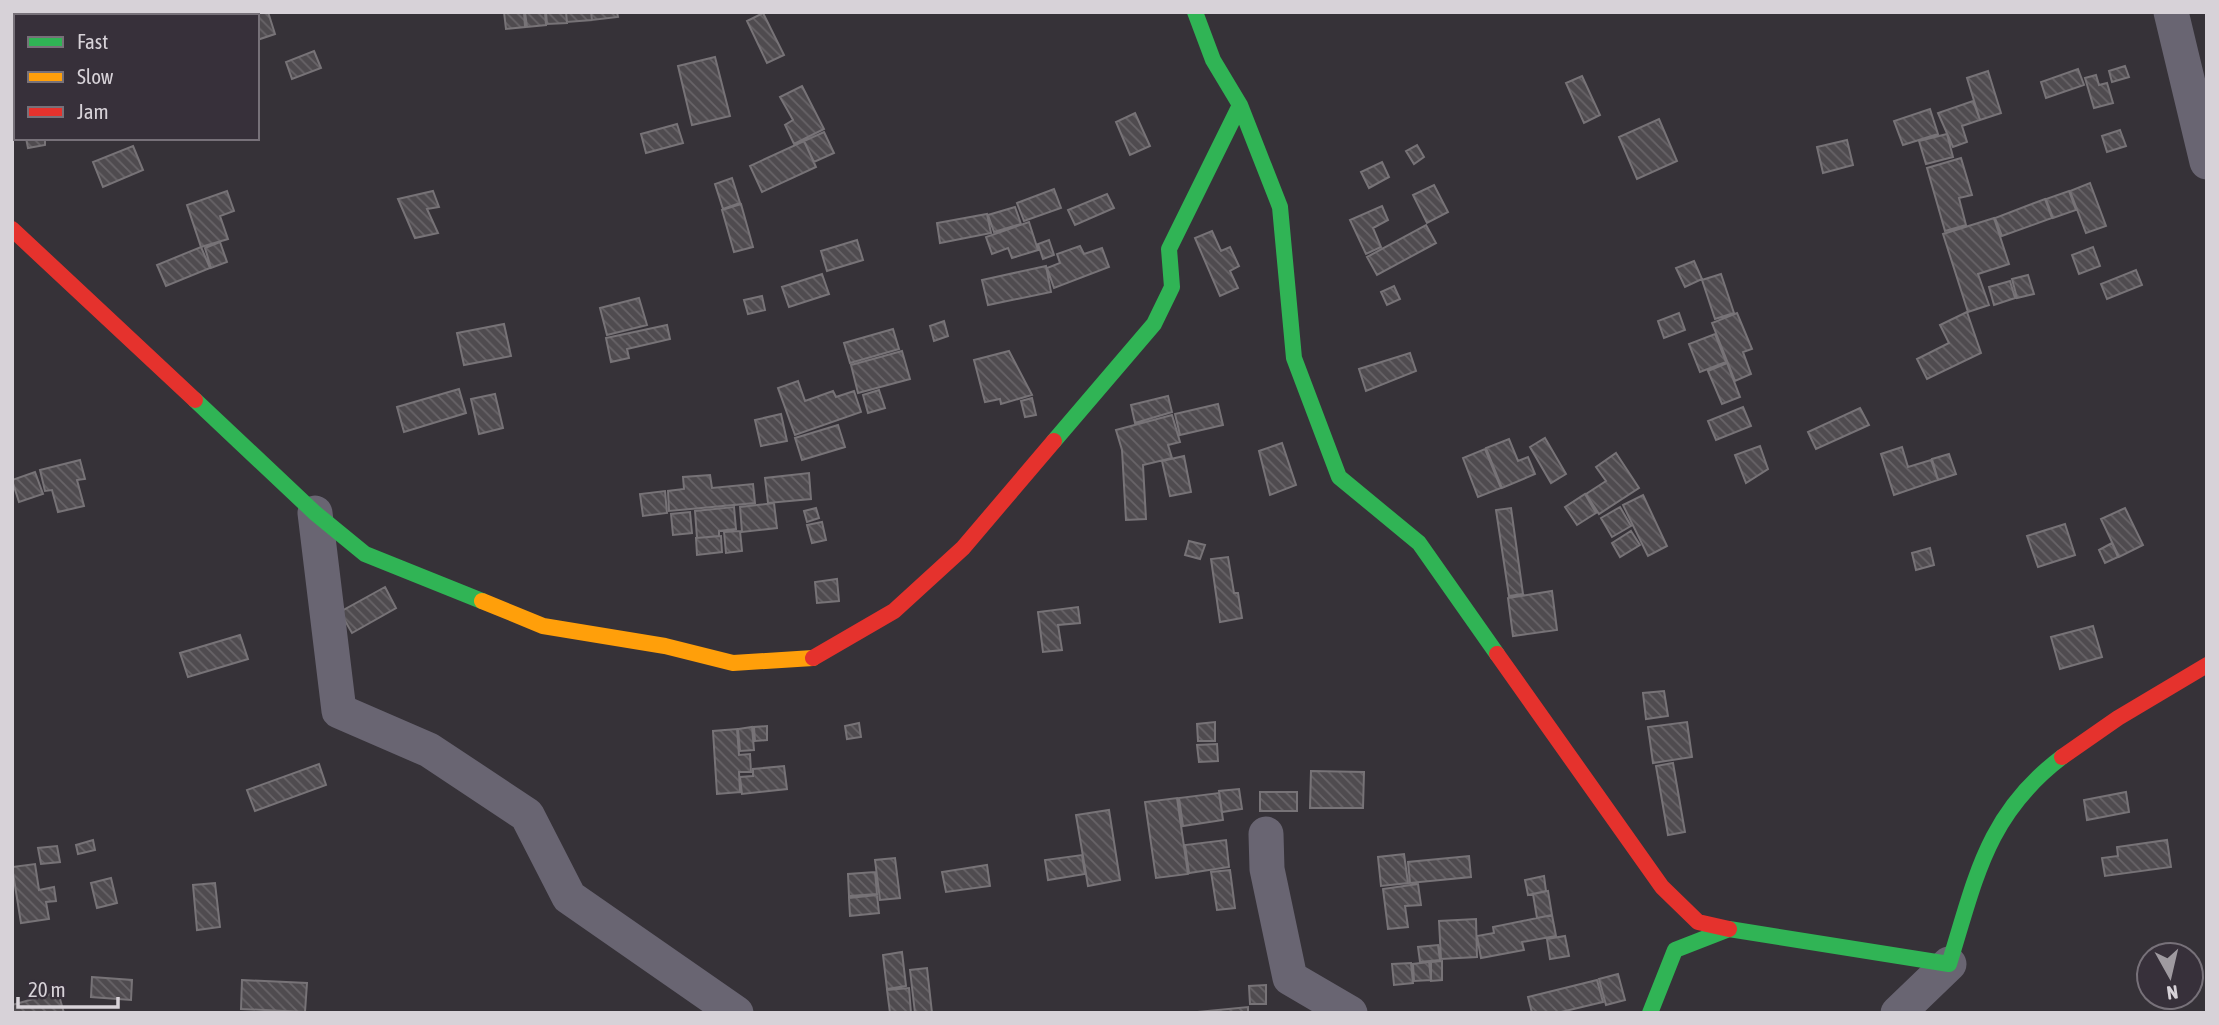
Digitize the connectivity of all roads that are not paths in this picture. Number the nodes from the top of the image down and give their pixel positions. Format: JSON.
{"nodes":[{"id":1,"x":1195,"y":12,"type":"edge"},
{"id":2,"x":2171,"y":12,"type":"edge"},
{"id":3,"x":1240,"y":105,"type":"junction"},
{"id":4,"x":2207,"y":162,"type":"edge"},
{"id":5,"x":12,"y":229,"type":"edge"},
{"id":6,"x":315,"y":513,"type":"junction"},
{"id":7,"x":2207,"y":666,"type":"edge"},
{"id":8,"x":1266,"y":834,"type":"dead end"},
{"id":9,"x":1729,"y":929,"type":"junction"},
{"id":10,"x":1949,"y":964,"type":"junction"},
{"id":11,"x":736,"y":1013,"type":"edge"},
{"id":12,"x":1350,"y":1013,"type":"edge"},
{"id":13,"x":1650,"y":1013,"type":"edge"},
{"id":14,"x":1898,"y":1013,"type":"edge"}],
"edges":[{"from":1,"to":3,"type":"street"},
{"from":2,"to":4,"type":"street"},
{"from":3,"to":6,"type":"street"},
{"from":3,"to":9,"type":"street"},
{"from":5,"to":6,"type":"street"},
{"from":6,"to":11,"type":"street"},
{"from":7,"to":10,"type":"street"},
{"from":8,"to":12,"type":"street"},
{"from":9,"to":10,"type":"street"},
{"from":9,"to":13,"type":"street"},
{"from":10,"to":14,"type":"street"}]}
